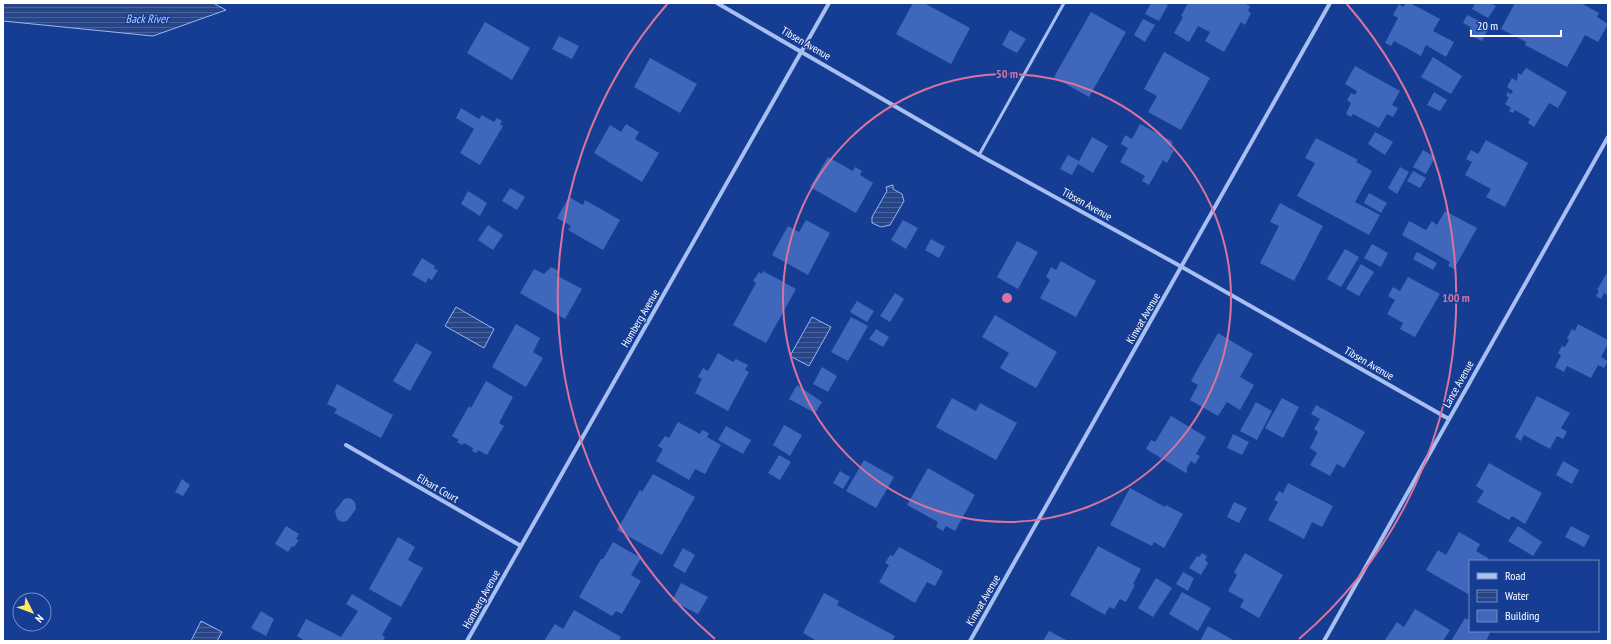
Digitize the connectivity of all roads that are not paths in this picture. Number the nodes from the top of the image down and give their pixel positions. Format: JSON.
{"nodes":[{"id":1,"x":717,"y":3,"type":"edge"},
{"id":2,"x":829,"y":3,"type":"edge"},
{"id":3,"x":1064,"y":3,"type":"edge"},
{"id":4,"x":1330,"y":3,"type":"edge"},
{"id":5,"x":802,"y":51,"type":"junction"},
{"id":6,"x":1608,"y":137,"type":"edge"},
{"id":7,"x":978,"y":155,"type":"junction"},
{"id":8,"x":1182,"y":267,"type":"junction"},
{"id":9,"x":1449,"y":419,"type":"junction"},
{"id":10,"x":346,"y":445,"type":"dead end"},
{"id":11,"x":521,"y":546,"type":"junction"},
{"id":12,"x":467,"y":641,"type":"edge"},
{"id":13,"x":970,"y":641,"type":"edge"},
{"id":14,"x":1324,"y":641,"type":"edge"}],
"edges":[{"from":1,"to":5,"type":"street","name":"Tibsen Avenue"},
{"from":2,"to":5,"type":"street","name":"Homberg Avenue"},
{"from":3,"to":7,"type":"lane"},
{"from":4,"to":8,"type":"street","name":"Kinwat Avenue"},
{"from":5,"to":7,"type":"street","name":"Tibsen Avenue"},
{"from":5,"to":11,"type":"street","name":"Homberg Avenue"},
{"from":6,"to":9,"type":"street","name":"Lance Avenue"},
{"from":7,"to":8,"type":"street","name":"Tibsen Avenue"},
{"from":8,"to":9,"type":"street","name":"Tibsen Avenue"},
{"from":8,"to":13,"type":"street","name":"Kinwat Avenue"},
{"from":9,"to":14,"type":"street","name":"Lance Avenue"},
{"from":10,"to":11,"type":"street","name":"Elhart Court"},
{"from":11,"to":12,"type":"street","name":"Homberg Avenue"}]}
